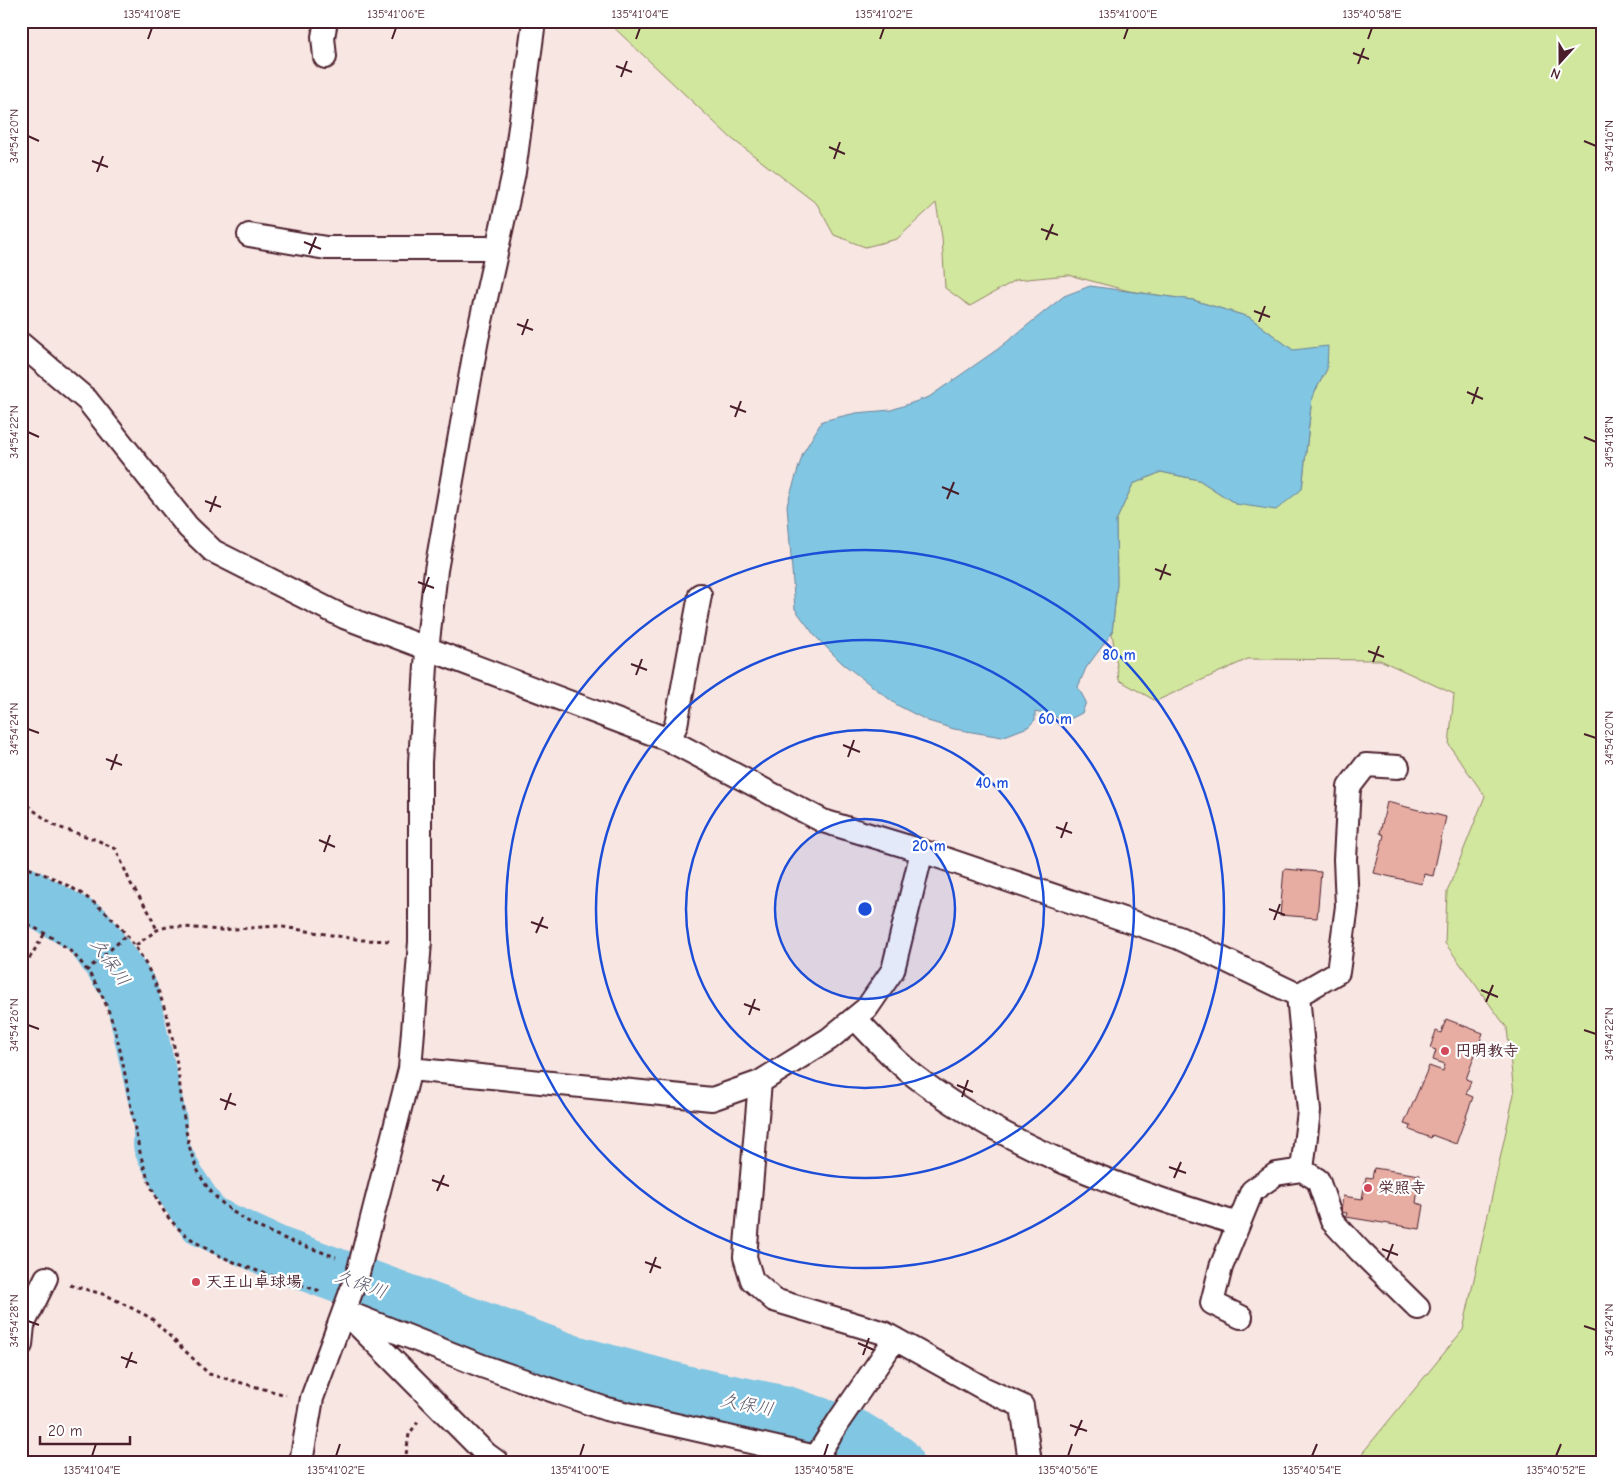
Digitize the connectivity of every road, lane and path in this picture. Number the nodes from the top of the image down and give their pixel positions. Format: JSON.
{"nodes":[{"id":1,"x":326,"y":21,"type":"edge"},
{"id":2,"x":534,"y":21,"type":"edge"},
{"id":3,"x":325,"y":57,"type":"dead end"},
{"id":4,"x":249,"y":235,"type":"dead end"},
{"id":5,"x":497,"y":248,"type":"junction"},
{"id":6,"x":21,"y":344,"type":"edge"},
{"id":7,"x":700,"y":595,"type":"dead end"},
{"id":8,"x":427,"y":650,"type":"junction"},
{"id":9,"x":669,"y":740,"type":"junction"},
{"id":10,"x":1398,"y":767,"type":"dead end"},
{"id":11,"x":21,"y":802,"type":"edge"},
{"id":12,"x":922,"y":852,"type":"junction"},
{"id":13,"x":21,"y":866,"type":"edge"},
{"id":14,"x":21,"y":921,"type":"edge"},
{"id":15,"x":157,"y":930,"type":"junction"},
{"id":16,"x":44,"y":933,"type":"junction"},
{"id":17,"x":127,"y":935,"type":"junction"},
{"id":18,"x":420,"y":942,"type":"junction"},
{"id":19,"x":136,"y":945,"type":"junction"},
{"id":20,"x":86,"y":971,"type":"junction"},
{"id":21,"x":21,"y":972,"type":"edge"},
{"id":22,"x":1298,"y":995,"type":"junction"},
{"id":23,"x":855,"y":1018,"type":"junction"},
{"id":24,"x":410,"y":1069,"type":"junction"},
{"id":25,"x":760,"y":1082,"type":"junction"},
{"id":26,"x":1302,"y":1170,"type":"junction"},
{"id":27,"x":1238,"y":1224,"type":"junction"},
{"id":28,"x":46,"y":1278,"type":"joint"},
{"id":29,"x":353,"y":1285,"type":"junction"},
{"id":30,"x":1418,"y":1308,"type":"dead end"},
{"id":31,"x":1242,"y":1317,"type":"dead end"},
{"id":32,"x":895,"y":1339,"type":"junction"},
{"id":33,"x":21,"y":1345,"type":"edge"},
{"id":34,"x":312,"y":1398,"type":"junction"},
{"id":35,"x":432,"y":1401,"type":"junction"},
{"id":36,"x":820,"y":1455,"type":"edge"},
{"id":37,"x":301,"y":1462,"type":"edge"},
{"id":38,"x":405,"y":1462,"type":"edge"},
{"id":39,"x":497,"y":1462,"type":"edge"},
{"id":40,"x":1030,"y":1462,"type":"edge"}],
"edges":[{"from":1,"to":3,"type":"street"},
{"from":2,"to":5,"type":"street"},
{"from":4,"to":5,"type":"street"},
{"from":5,"to":8,"type":"street"},
{"from":6,"to":8,"type":"street"},
{"from":7,"to":9,"type":"street"},
{"from":8,"to":9,"type":"street"},
{"from":8,"to":18,"type":"street"},
{"from":9,"to":12,"type":"street"},
{"from":10,"to":22,"type":"street"},
{"from":11,"to":15,"type":"path"},
{"from":12,"to":22,"type":"street"},
{"from":12,"to":23,"type":"street"},
{"from":13,"to":17,"type":"path"},
{"from":14,"to":16,"type":"path"},
{"from":15,"to":18,"type":"path"},
{"from":15,"to":19,"type":"path"},
{"from":16,"to":20,"type":"path"},
{"from":16,"to":21,"type":"path"},
{"from":17,"to":19,"type":"path"},
{"from":17,"to":20,"type":"path"},
{"from":18,"to":24,"type":"street"},
{"from":19,"to":29,"type":"path"},
{"from":20,"to":29,"type":"path"},
{"from":22,"to":26,"type":"street"},
{"from":23,"to":25,"type":"street"},
{"from":23,"to":27,"type":"street"},
{"from":24,"to":25,"type":"street"},
{"from":24,"to":29,"type":"street"},
{"from":25,"to":32,"type":"street"},
{"from":26,"to":27,"type":"street"},
{"from":26,"to":30,"type":"street"},
{"from":27,"to":31,"type":"street"},
{"from":28,"to":33,"type":"street"},
{"from":28,"to":34,"type":"path"},
{"from":29,"to":34,"type":"street"},
{"from":29,"to":35,"type":"street"},
{"from":29,"to":36,"type":"street"},
{"from":32,"to":36,"type":"street"},
{"from":32,"to":40,"type":"street"},
{"from":34,"to":37,"type":"street"},
{"from":35,"to":38,"type":"path"},
{"from":35,"to":39,"type":"street"}]}
